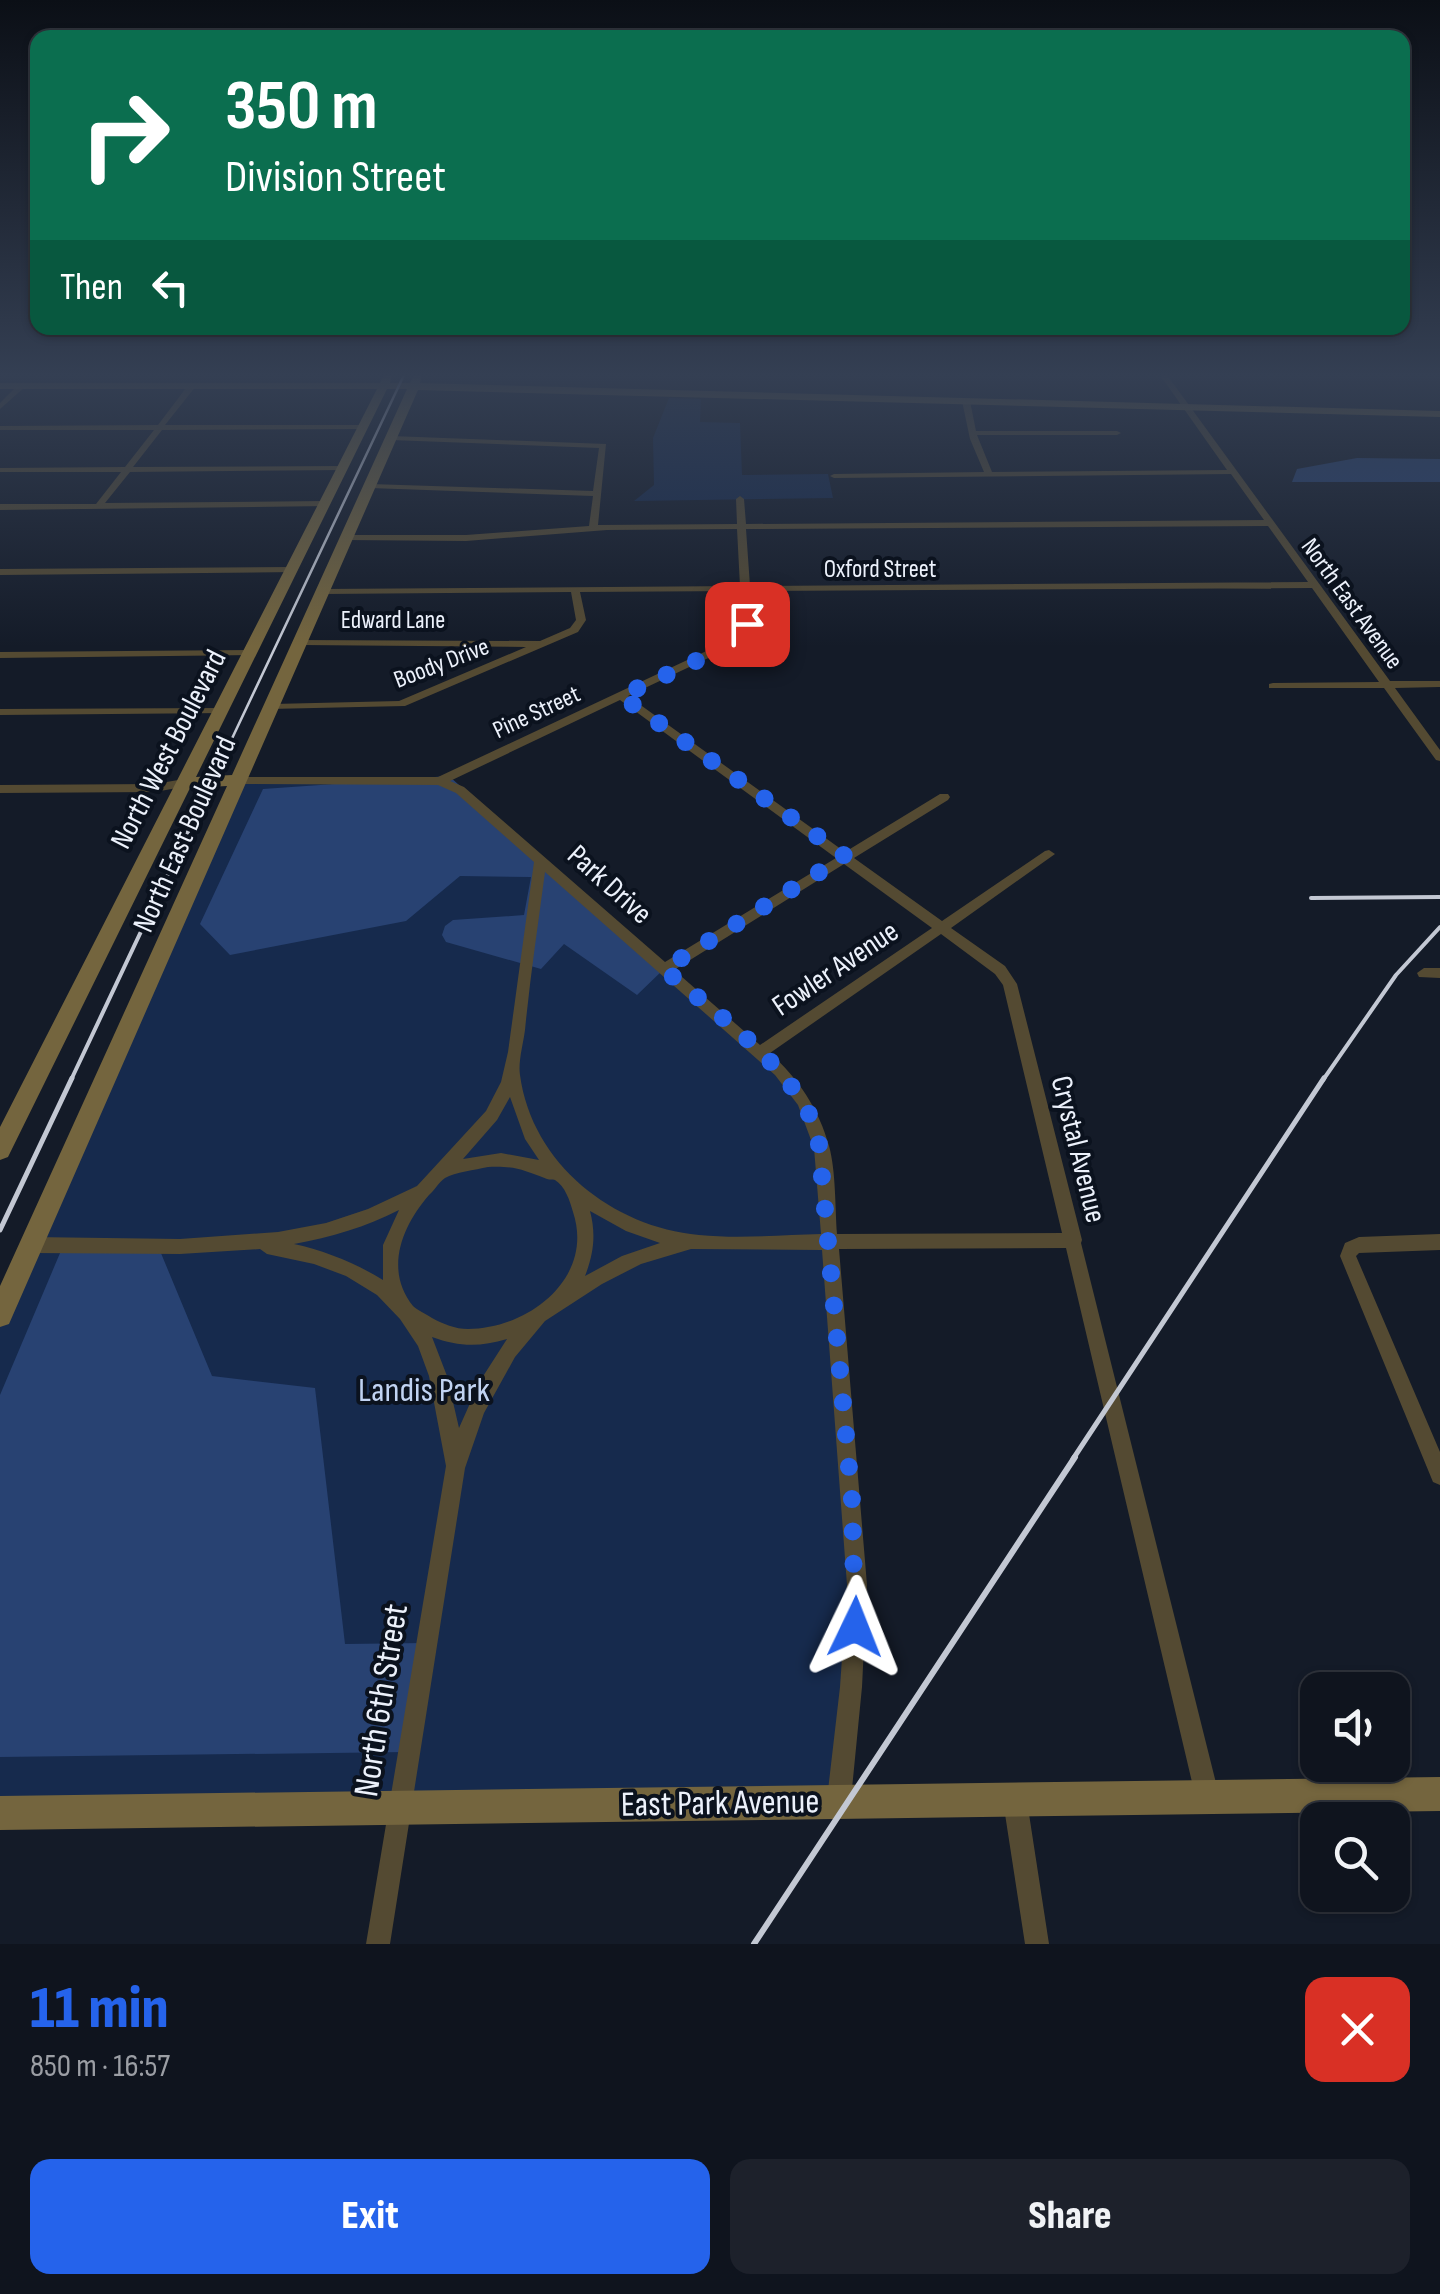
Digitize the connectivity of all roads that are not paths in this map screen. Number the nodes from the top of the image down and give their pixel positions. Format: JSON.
{"nodes":[{"id":1,"x":130,"y":466,"type":"edge"},
{"id":2,"x":379,"y":466,"type":"edge"},
{"id":3,"x":602,"y":466,"type":"edge"},
{"id":4,"x":985,"y":466,"type":"edge"},
{"id":5,"x":1228,"y":466,"type":"edge"},
{"id":6,"x":343,"y":468,"type":"joint"},
{"id":7,"x":127,"y":469,"type":"junction"},
{"id":8,"x":0,"y":470,"type":"edge"},
{"id":9,"x":1233,"y":472,"type":"junction"},
{"id":10,"x":988,"y":475,"type":"junction"},
{"id":11,"x":834,"y":476,"type":"dead end"},
{"id":12,"x":370,"y":486,"type":"junction"},
{"id":13,"x":598,"y":494,"type":"junction"},
{"id":14,"x":740,"y":499,"type":"dead end"},
{"id":15,"x":325,"y":504,"type":"junction"},
{"id":16,"x":98,"y":506,"type":"junction"},
{"id":17,"x":0,"y":507,"type":"edge"},
{"id":18,"x":1271,"y":524,"type":"junction"},
{"id":19,"x":742,"y":527,"type":"junction"},
{"id":20,"x":594,"y":528,"type":"junction"},
{"id":21,"x":347,"y":538,"type":"junction"},
{"id":22,"x":292,"y":570,"type":"junction"},
{"id":23,"x":0,"y":572,"type":"edge"},
{"id":24,"x":1316,"y":585,"type":"junction"},
{"id":25,"x":745,"y":588,"type":"junction"},
{"id":26,"x":575,"y":589,"type":"junction"},
{"id":27,"x":324,"y":591,"type":"junction"},
{"id":28,"x":302,"y":642,"type":"junction"},
{"id":29,"x":544,"y":645,"type":"junction"},
{"id":30,"x":250,"y":653,"type":"junction"},
{"id":31,"x":0,"y":655,"type":"edge"},
{"id":32,"x":1440,"y":684,"type":"edge"},
{"id":33,"x":1388,"y":685,"type":"junction"},
{"id":34,"x":1273,"y":686,"type":"dead end"},
{"id":35,"x":621,"y":696,"type":"junction"},
{"id":36,"x":273,"y":707,"type":"junction"},
{"id":37,"x":221,"y":711,"type":"junction"},
{"id":38,"x":0,"y":712,"type":"edge"},
{"id":39,"x":1440,"y":758,"type":"edge"},
{"id":40,"x":241,"y":780,"type":"junction"},
{"id":41,"x":440,"y":780,"type":"junction"},
{"id":42,"x":184,"y":782,"type":"junction"},
{"id":43,"x":0,"y":789,"type":"edge"},
{"id":44,"x":944,"y":797,"type":"dead end"},
{"id":45,"x":1049,"y":854,"type":"dead end"},
{"id":46,"x":845,"y":856,"type":"junction"},
{"id":47,"x":540,"y":858,"type":"junction"},
{"id":48,"x":942,"y":928,"type":"junction"},
{"id":49,"x":664,"y":969,"type":"junction"},
{"id":50,"x":1424,"y":973,"type":"dead end"},
{"id":51,"x":1440,"y":973,"type":"edge"},
{"id":52,"x":759,"y":1053,"type":"junction"},
{"id":53,"x":512,"y":1073,"type":"junction"},
{"id":54,"x":0,"y":1150,"type":"edge"},
{"id":55,"x":427,"y":1186,"type":"junction"},
{"id":56,"x":570,"y":1189,"type":"junction"},
{"id":57,"x":1074,"y":1240,"type":"junction"},
{"id":58,"x":831,"y":1242,"type":"junction"},
{"id":59,"x":1440,"y":1242,"type":"edge"},
{"id":60,"x":249,"y":1243,"type":"junction"},
{"id":61,"x":700,"y":1243,"type":"junction"},
{"id":62,"x":32,"y":1245,"type":"junction"},
{"id":63,"x":406,"y":1309,"type":"junction"},
{"id":64,"x":0,"y":1315,"type":"edge"},
{"id":65,"x":539,"y":1317,"type":"junction"},
{"id":66,"x":455,"y":1468,"type":"junction"},
{"id":67,"x":1440,"y":1474,"type":"edge"},
{"id":68,"x":1440,"y":1794,"type":"edge"},
{"id":69,"x":839,"y":1800,"type":"junction"},
{"id":70,"x":1015,"y":1800,"type":"junction"},
{"id":71,"x":1208,"y":1800,"type":"junction"},
{"id":72,"x":398,"y":1807,"type":"junction"},
{"id":73,"x":0,"y":1813,"type":"edge"},
{"id":74,"x":378,"y":1944,"type":"edge"},
{"id":75,"x":1037,"y":1944,"type":"edge"}],
"edges":[{"from":1,"to":7,"type":"street"},
{"from":2,"to":12,"type":"main road","name":"North East Boulevard"},
{"from":3,"to":13,"type":"street"},
{"from":4,"to":10,"type":"street"},
{"from":5,"to":9,"type":"street","name":"North East Avenue"},
{"from":6,"to":7,"type":"street"},
{"from":6,"to":15,"type":"main road","name":"North West Boulevard"},
{"from":7,"to":8,"type":"street"},
{"from":7,"to":16,"type":"street"},
{"from":9,"to":10,"type":"street"},
{"from":9,"to":18,"type":"street","name":"North East Avenue"},
{"from":10,"to":11,"type":"street"},
{"from":12,"to":13,"type":"street"},
{"from":12,"to":21,"type":"main road","name":"North East Boulevard"},
{"from":13,"to":20,"type":"street"},
{"from":14,"to":19,"type":"street","name":"Pine Street"},
{"from":15,"to":16,"type":"street"},
{"from":15,"to":22,"type":"main road","name":"North West Boulevard"},
{"from":16,"to":17,"type":"street"},
{"from":18,"to":19,"type":"street"},
{"from":18,"to":24,"type":"street","name":"North East Avenue"},
{"from":19,"to":20,"type":"street"},
{"from":19,"to":25,"type":"street","name":"Pine Street"},
{"from":20,"to":21,"type":"street"},
{"from":21,"to":27,"type":"main road","name":"North East Boulevard"},
{"from":22,"to":23,"type":"street"},
{"from":22,"to":30,"type":"main road","name":"North West Boulevard"},
{"from":24,"to":25,"type":"street","name":"Oxford Street"},
{"from":24,"to":33,"type":"street","name":"North East Avenue"},
{"from":25,"to":26,"type":"street","name":"Oxford Street"},
{"from":25,"to":35,"type":"street","name":"Pine Street"},
{"from":26,"to":27,"type":"street","name":"Oxford Street"},
{"from":26,"to":29,"type":"street","name":"Boody Drive"},
{"from":27,"to":28,"type":"main road","name":"North East Boulevard"},
{"from":28,"to":29,"type":"street","name":"Edward Lane"},
{"from":28,"to":36,"type":"main road","name":"North East Boulevard"},
{"from":29,"to":36,"type":"street","name":"Boody Drive"},
{"from":30,"to":31,"type":"street"},
{"from":30,"to":37,"type":"main road","name":"North West Boulevard"},
{"from":32,"to":33,"type":"street"},
{"from":33,"to":34,"type":"street"},
{"from":33,"to":39,"type":"street","name":"North East Avenue"},
{"from":35,"to":41,"type":"street","name":"Pine Street"},
{"from":35,"to":46,"type":"street","name":"Crystal Avenue"},
{"from":36,"to":40,"type":"main road","name":"North East Boulevard"},
{"from":37,"to":38,"type":"street"},
{"from":37,"to":42,"type":"main road","name":"North West Boulevard"},
{"from":40,"to":41,"type":"street"},
{"from":40,"to":42,"type":"main road"},
{"from":40,"to":62,"type":"main road","name":"North East Boulevard"},
{"from":41,"to":47,"type":"street","name":"Park Drive"},
{"from":42,"to":43,"type":"street"},
{"from":42,"to":54,"type":"main road","name":"North West Boulevard"},
{"from":44,"to":46,"type":"street"},
{"from":45,"to":48,"type":"street","name":"Fowler Avenue"},
{"from":46,"to":48,"type":"street","name":"Crystal Avenue"},
{"from":46,"to":49,"type":"street"},
{"from":47,"to":49,"type":"street","name":"Park Drive"},
{"from":47,"to":53,"type":"street","name":"North 6th Street"},
{"from":48,"to":52,"type":"street","name":"Fowler Avenue"},
{"from":48,"to":57,"type":"street","name":"Crystal Avenue"},
{"from":49,"to":52,"type":"street","name":"Park Drive"},
{"from":50,"to":51,"type":"street"},
{"from":52,"to":58,"type":"street","name":"Park Drive"},
{"from":53,"to":55,"type":"street","name":"North 6th Street"},
{"from":53,"to":56,"type":"street","name":"North 6th Street"},
{"from":55,"to":56,"type":"street"},
{"from":55,"to":60,"type":"street"},
{"from":55,"to":63,"type":"street","name":"North 6th Street"},
{"from":56,"to":61,"type":"street"},
{"from":56,"to":65,"type":"street","name":"North 6th Street"},
{"from":57,"to":58,"type":"street"},
{"from":57,"to":71,"type":"street","name":"Crystal Avenue"},
{"from":58,"to":61,"type":"street"},
{"from":58,"to":69,"type":"street","name":"Park Drive"},
{"from":59,"to":67,"type":"street"},
{"from":60,"to":62,"type":"street"},
{"from":60,"to":63,"type":"street"},
{"from":61,"to":65,"type":"street"},
{"from":62,"to":64,"type":"main road","name":"North East Boulevard"},
{"from":63,"to":65,"type":"street"},
{"from":63,"to":66,"type":"street","name":"North 6th Street"},
{"from":65,"to":66,"type":"street","name":"North 6th Street"},
{"from":66,"to":72,"type":"street","name":"North 6th Street"},
{"from":68,"to":71,"type":"main road","name":"East Park Avenue"},
{"from":69,"to":70,"type":"main road","name":"East Park Avenue"},
{"from":69,"to":72,"type":"main road","name":"East Park Avenue"},
{"from":70,"to":71,"type":"main road","name":"East Park Avenue"},
{"from":70,"to":75,"type":"street"},
{"from":72,"to":73,"type":"main road","name":"East Park Avenue"},
{"from":72,"to":74,"type":"street","name":"North 6th Street"}]}
